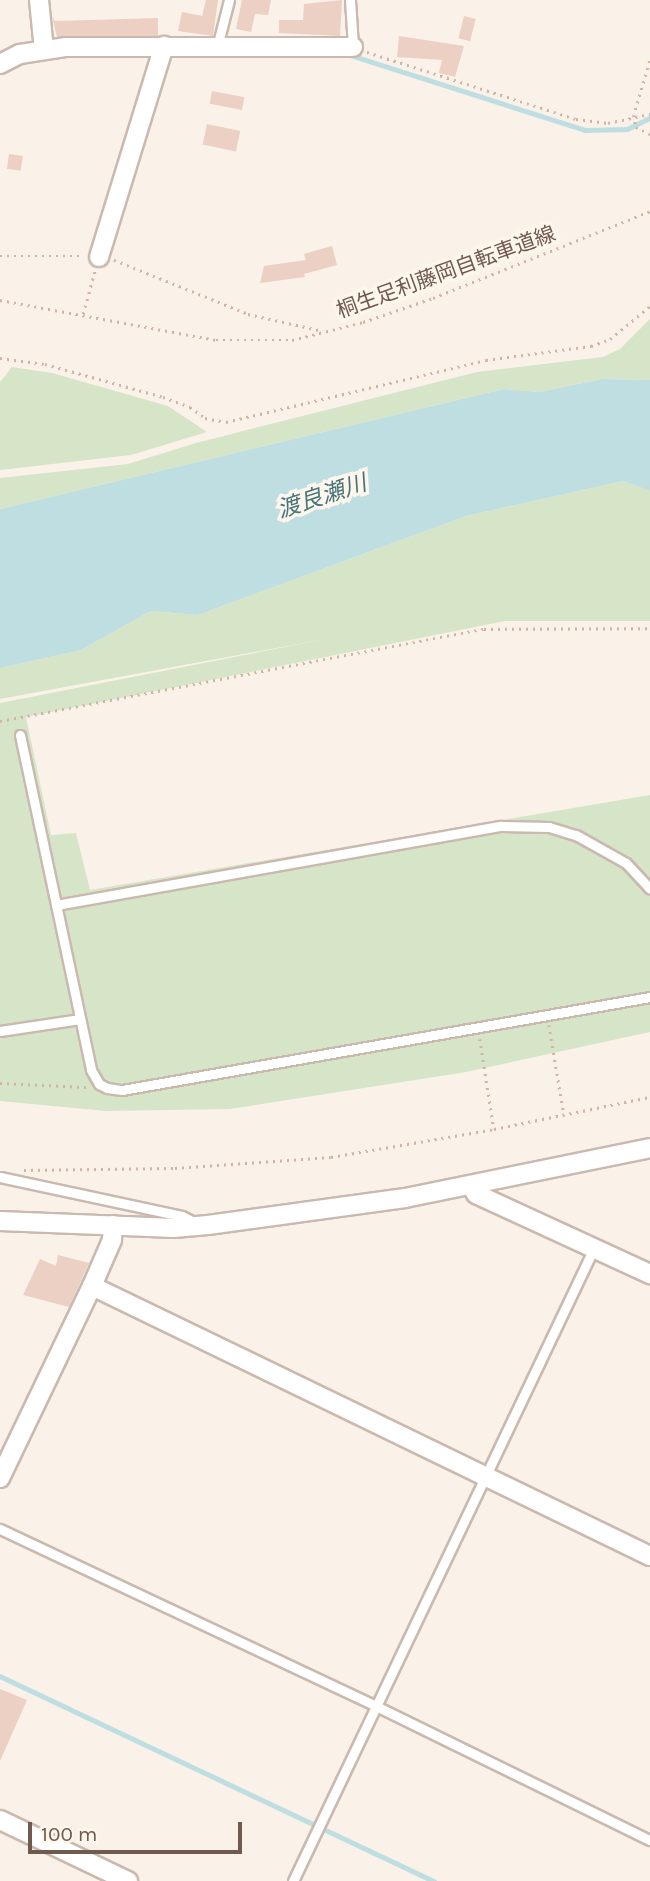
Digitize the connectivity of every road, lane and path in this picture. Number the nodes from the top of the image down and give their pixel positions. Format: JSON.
{"nodes":[{"id":1,"x":39,"y":0,"type":"edge"},
{"id":2,"x":229,"y":0,"type":"edge"},
{"id":3,"x":350,"y":0,"type":"edge"},
{"id":4,"x":164,"y":46,"type":"junction"},
{"id":5,"x":217,"y":47,"type":"junction"},
{"id":6,"x":354,"y":47,"type":"junction"},
{"id":7,"x":44,"y":50,"type":"junction"},
{"id":8,"x":650,"y":61,"type":"edge"},
{"id":9,"x":0,"y":64,"type":"edge"},
{"id":10,"x":650,"y":114,"type":"edge"},
{"id":11,"x":634,"y":115,"type":"junction"},
{"id":12,"x":650,"y":134,"type":"edge"},
{"id":13,"x":650,"y":211,"type":"edge"},
{"id":14,"x":0,"y":256,"type":"edge"},
{"id":15,"x":99,"y":257,"type":"junction"},
{"id":16,"x":0,"y":300,"type":"edge"},
{"id":17,"x":650,"y":306,"type":"edge"},
{"id":18,"x":83,"y":316,"type":"junction"},
{"id":19,"x":326,"y":332,"type":"junction"},
{"id":20,"x":0,"y":358,"type":"edge"},
{"id":21,"x":650,"y":628,"type":"edge"},
{"id":22,"x":0,"y":721,"type":"edge"},
{"id":23,"x":20,"y":735,"type":"dead end"},
{"id":24,"x":650,"y":889,"type":"edge"},
{"id":25,"x":56,"y":905,"type":"junction"},
{"id":26,"x":650,"y":997,"type":"edge"},
{"id":27,"x":547,"y":1015,"type":"junction"},
{"id":28,"x":80,"y":1019,"type":"junction"},
{"id":29,"x":478,"y":1028,"type":"junction"},
{"id":30,"x":0,"y":1031,"type":"edge"},
{"id":31,"x":0,"y":1083,"type":"edge"},
{"id":32,"x":107,"y":1088,"type":"junction"},
{"id":33,"x":650,"y":1097,"type":"edge"},
{"id":34,"x":564,"y":1115,"type":"junction"},
{"id":35,"x":494,"y":1129,"type":"junction"},
{"id":36,"x":650,"y":1147,"type":"edge"},
{"id":37,"x":24,"y":1170,"type":"dead end"},
{"id":38,"x":0,"y":1177,"type":"edge"},
{"id":39,"x":471,"y":1185,"type":"junction"},
{"id":40,"x":0,"y":1222,"type":"edge"},
{"id":41,"x":113,"y":1225,"type":"junction"},
{"id":42,"x":201,"y":1226,"type":"junction"},
{"id":43,"x":594,"y":1246,"type":"junction"},
{"id":44,"x":650,"y":1273,"type":"edge"},
{"id":45,"x":92,"y":1286,"type":"junction"},
{"id":46,"x":484,"y":1478,"type":"junction"},
{"id":47,"x":0,"y":1479,"type":"edge"},
{"id":48,"x":0,"y":1530,"type":"edge"},
{"id":49,"x":650,"y":1556,"type":"edge"},
{"id":50,"x":376,"y":1706,"type":"junction"},
{"id":51,"x":0,"y":1820,"type":"edge"},
{"id":52,"x":650,"y":1840,"type":"edge"},
{"id":53,"x":128,"y":1881,"type":"edge"},
{"id":54,"x":293,"y":1881,"type":"edge"}],
"edges":[{"from":1,"to":7,"type":"street"},
{"from":2,"to":5,"type":"lane"},
{"from":3,"to":6,"type":"lane"},
{"from":4,"to":5,"type":"street"},
{"from":4,"to":7,"type":"street"},
{"from":4,"to":15,"type":"street"},
{"from":5,"to":6,"type":"street"},
{"from":6,"to":11,"type":"path"},
{"from":7,"to":9,"type":"street"},
{"from":8,"to":11,"type":"path"},
{"from":10,"to":11,"type":"path"},
{"from":11,"to":12,"type":"path"},
{"from":13,"to":19,"type":"path","name":"桐生足利藤岡自転車道線"},
{"from":14,"to":15,"type":"path"},
{"from":15,"to":18,"type":"path"},
{"from":15,"to":19,"type":"path"},
{"from":16,"to":18,"type":"path","name":"桐生足利藤岡自転車道線"},
{"from":17,"to":20,"type":"path"},
{"from":18,"to":19,"type":"path","name":"桐生足利藤岡自転車道線"},
{"from":21,"to":22,"type":"path"},
{"from":23,"to":25,"type":"lane"},
{"from":24,"to":25,"type":"lane"},
{"from":25,"to":28,"type":"lane"},
{"from":26,"to":27,"type":"lane"},
{"from":27,"to":29,"type":"lane"},
{"from":27,"to":34,"type":"path"},
{"from":28,"to":30,"type":"lane"},
{"from":28,"to":32,"type":"lane"},
{"from":29,"to":32,"type":"lane"},
{"from":29,"to":35,"type":"path"},
{"from":31,"to":32,"type":"path"},
{"from":33,"to":34,"type":"path"},
{"from":34,"to":35,"type":"path"},
{"from":35,"to":37,"type":"path"},
{"from":36,"to":39,"type":"street"},
{"from":38,"to":42,"type":"lane"},
{"from":39,"to":42,"type":"street"},
{"from":39,"to":43,"type":"street"},
{"from":40,"to":41,"type":"street"},
{"from":41,"to":42,"type":"street"},
{"from":41,"to":45,"type":"street"},
{"from":43,"to":44,"type":"street"},
{"from":43,"to":46,"type":"lane"},
{"from":45,"to":46,"type":"street"},
{"from":45,"to":47,"type":"street"},
{"from":46,"to":49,"type":"street"},
{"from":46,"to":50,"type":"lane"},
{"from":48,"to":50,"type":"lane"},
{"from":50,"to":52,"type":"lane"},
{"from":50,"to":54,"type":"lane"},
{"from":51,"to":53,"type":"street"}]}
